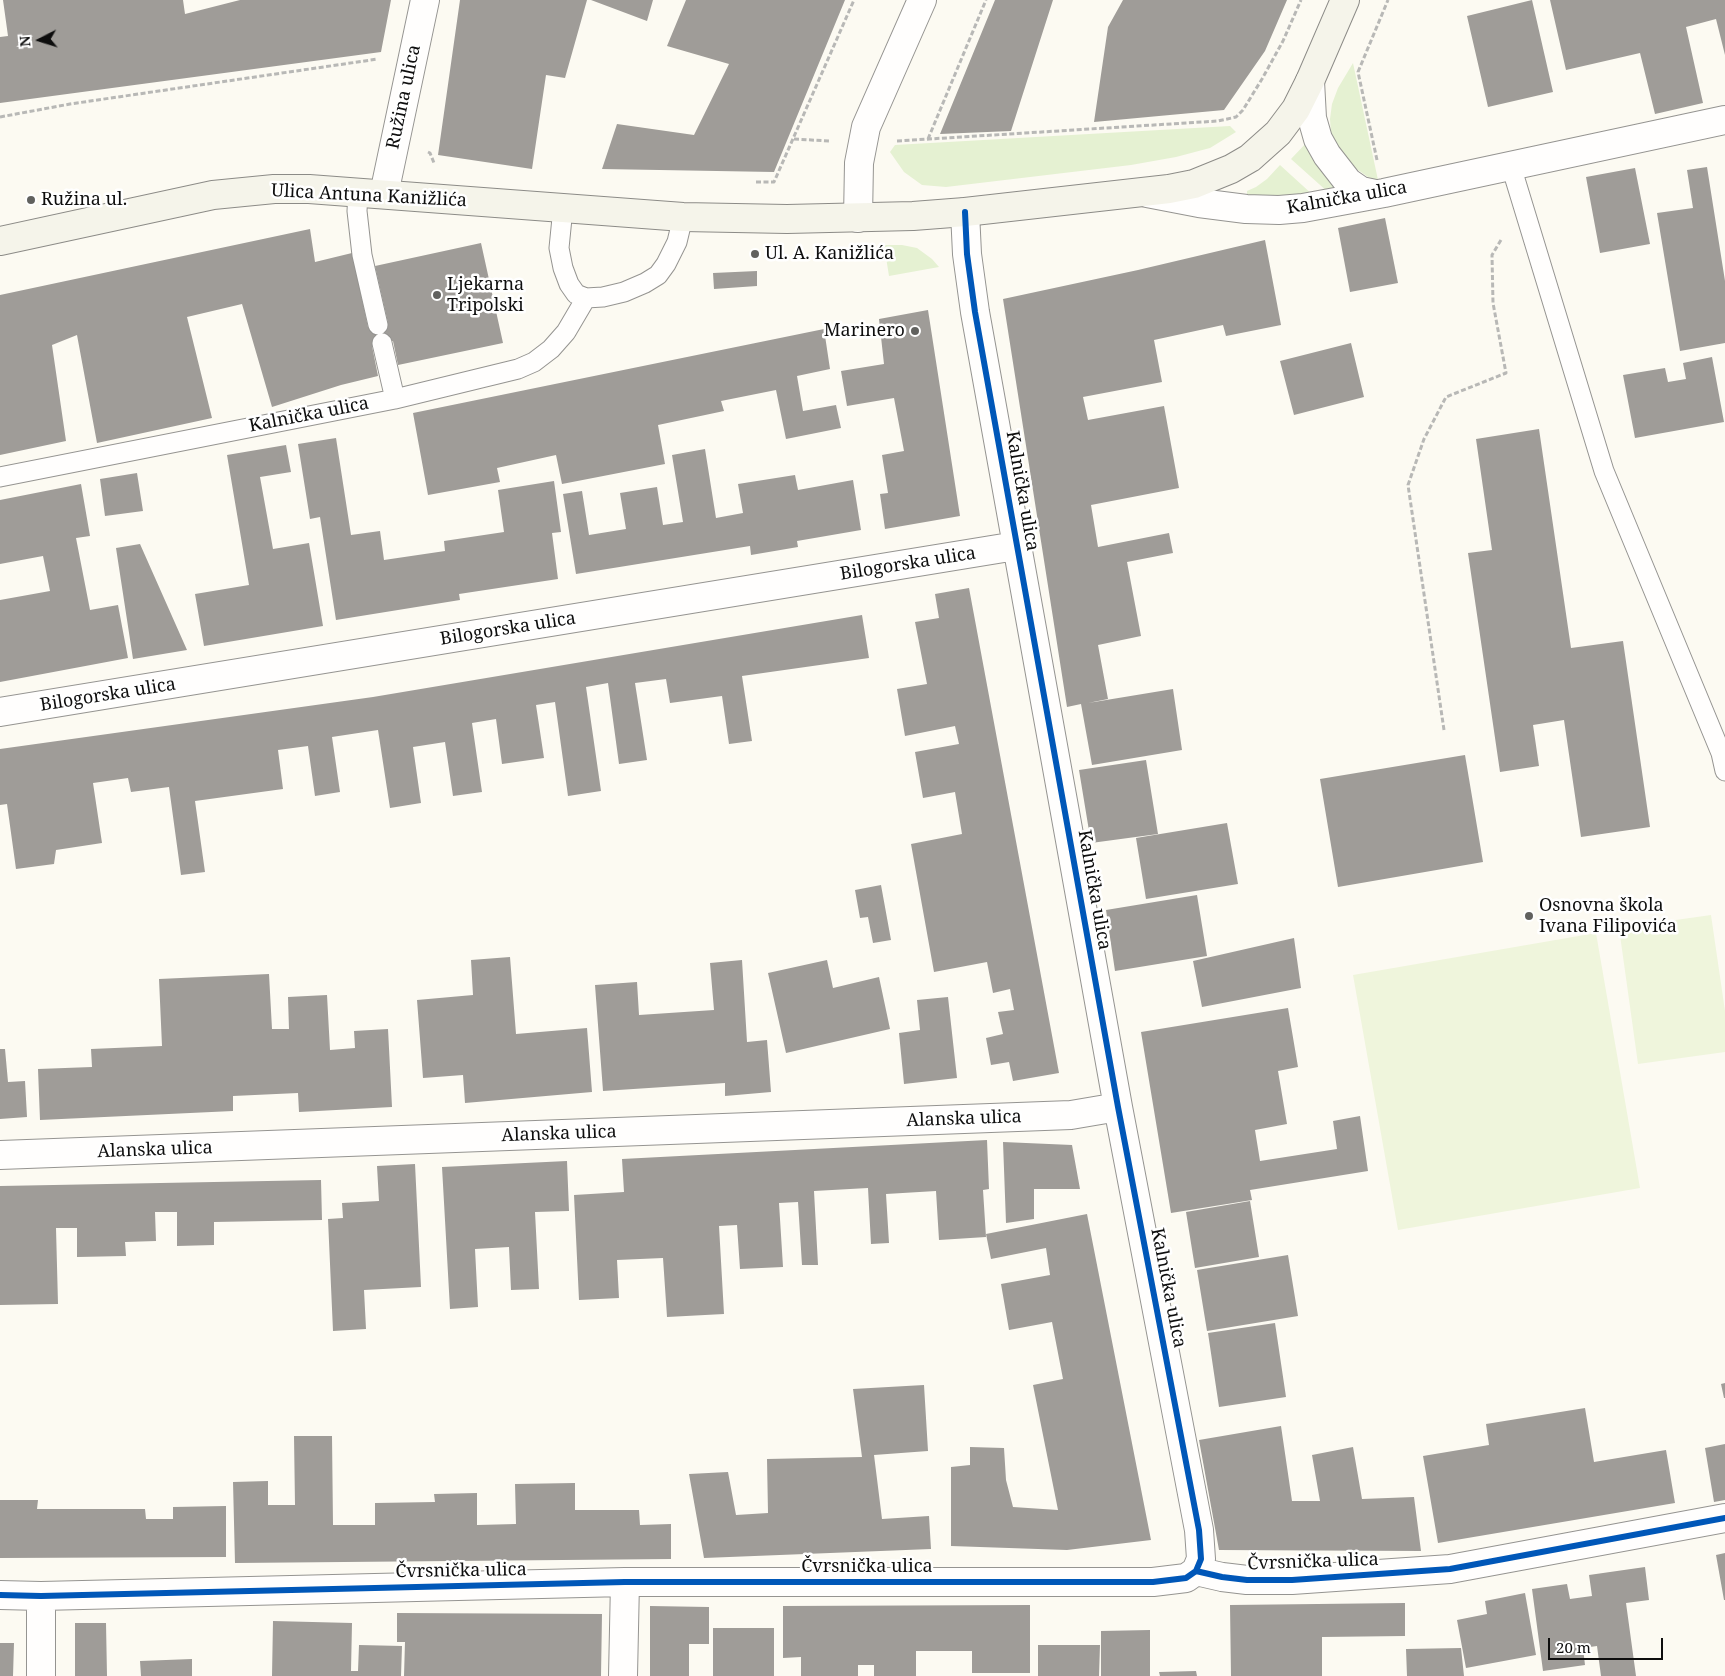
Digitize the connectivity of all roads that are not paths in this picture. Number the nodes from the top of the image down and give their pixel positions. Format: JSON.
{"nodes":[{"id":1,"x":425,"y":0,"type":"edge"},
{"id":2,"x":922,"y":0,"type":"edge"},
{"id":3,"x":1346,"y":0,"type":"edge"},
{"id":4,"x":1310,"y":81,"type":"junction"},
{"id":5,"x":1725,"y":120,"type":"edge"},
{"id":6,"x":1511,"y":166,"type":"junction"},
{"id":7,"x":1138,"y":192,"type":"junction"},
{"id":8,"x":371,"y":194,"type":"junction"},
{"id":9,"x":1379,"y":194,"type":"junction"},
{"id":10,"x":563,"y":208,"type":"junction"},
{"id":11,"x":964,"y":212,"type":"junction"},
{"id":12,"x":683,"y":217,"type":"junction"},
{"id":13,"x":858,"y":218,"type":"junction"},
{"id":14,"x":0,"y":241,"type":"edge"},
{"id":15,"x":586,"y":298,"type":"junction"},
{"id":16,"x":395,"y":399,"type":"junction"},
{"id":17,"x":0,"y":477,"type":"edge"},
{"id":18,"x":1016,"y":546,"type":"junction"},
{"id":19,"x":0,"y":712,"type":"edge"},
{"id":20,"x":1725,"y":771,"type":"edge"},
{"id":21,"x":1118,"y":1107,"type":"junction"},
{"id":22,"x":0,"y":1156,"type":"edge"},
{"id":23,"x":1725,"y":1518,"type":"edge"},
{"id":24,"x":1196,"y":1571,"type":"junction"},
{"id":25,"x":625,"y":1582,"type":"junction"},
{"id":26,"x":0,"y":1595,"type":"edge"},
{"id":27,"x":41,"y":1596,"type":"junction"},
{"id":28,"x":41,"y":1676,"type":"edge"},
{"id":29,"x":623,"y":1676,"type":"edge"}],
"edges":[{"from":1,"to":8,"type":"street","name":"Ružina ulica"},
{"from":2,"to":13,"type":"street"},
{"from":3,"to":4,"type":"main road"},
{"from":4,"to":7,"type":"main road"},
{"from":4,"to":9,"type":"street"},
{"from":5,"to":6,"type":"street","name":"Kalnička ulica"},
{"from":6,"to":9,"type":"street","name":"Kalnička ulica"},
{"from":6,"to":20,"type":"lane"},
{"from":7,"to":9,"type":"street","name":"Kalnička ulica"},
{"from":7,"to":11,"type":"main road","name":"Kalnička ulica"},
{"from":8,"to":10,"type":"main road","name":"Ulica Antuna Kanižlića"},
{"from":8,"to":14,"type":"main road","name":"Ulica Antuna Kanižlića"},
{"from":8,"to":16,"type":"lane"},
{"from":10,"to":12,"type":"main road","name":"Kalnička ulica"},
{"from":10,"to":15,"type":"lane"},
{"from":11,"to":13,"type":"main road","name":"Kalnička ulica"},
{"from":11,"to":18,"type":"street","name":"Kalnička ulica"},
{"from":12,"to":13,"type":"main road","name":"Kalnička ulica"},
{"from":12,"to":15,"type":"lane"},
{"from":15,"to":16,"type":"lane","name":"Kalnička ulica"},
{"from":16,"to":17,"type":"lane","name":"Kalnička ulica"},
{"from":18,"to":19,"type":"street","name":"Bilogorska ulica"},
{"from":18,"to":21,"type":"street","name":"Kalnička ulica"},
{"from":21,"to":22,"type":"street","name":"Alanska ulica"},
{"from":21,"to":24,"type":"street","name":"Kalnička ulica"},
{"from":23,"to":24,"type":"street","name":"Čvrsnička ulica"},
{"from":24,"to":25,"type":"street","name":"Čvrsnička ulica"},
{"from":25,"to":27,"type":"street","name":"Čvrsnička ulica"},
{"from":25,"to":29,"type":"street"},
{"from":26,"to":27,"type":"street","name":"Čvrsnička ulica"},
{"from":27,"to":28,"type":"street"}]}
